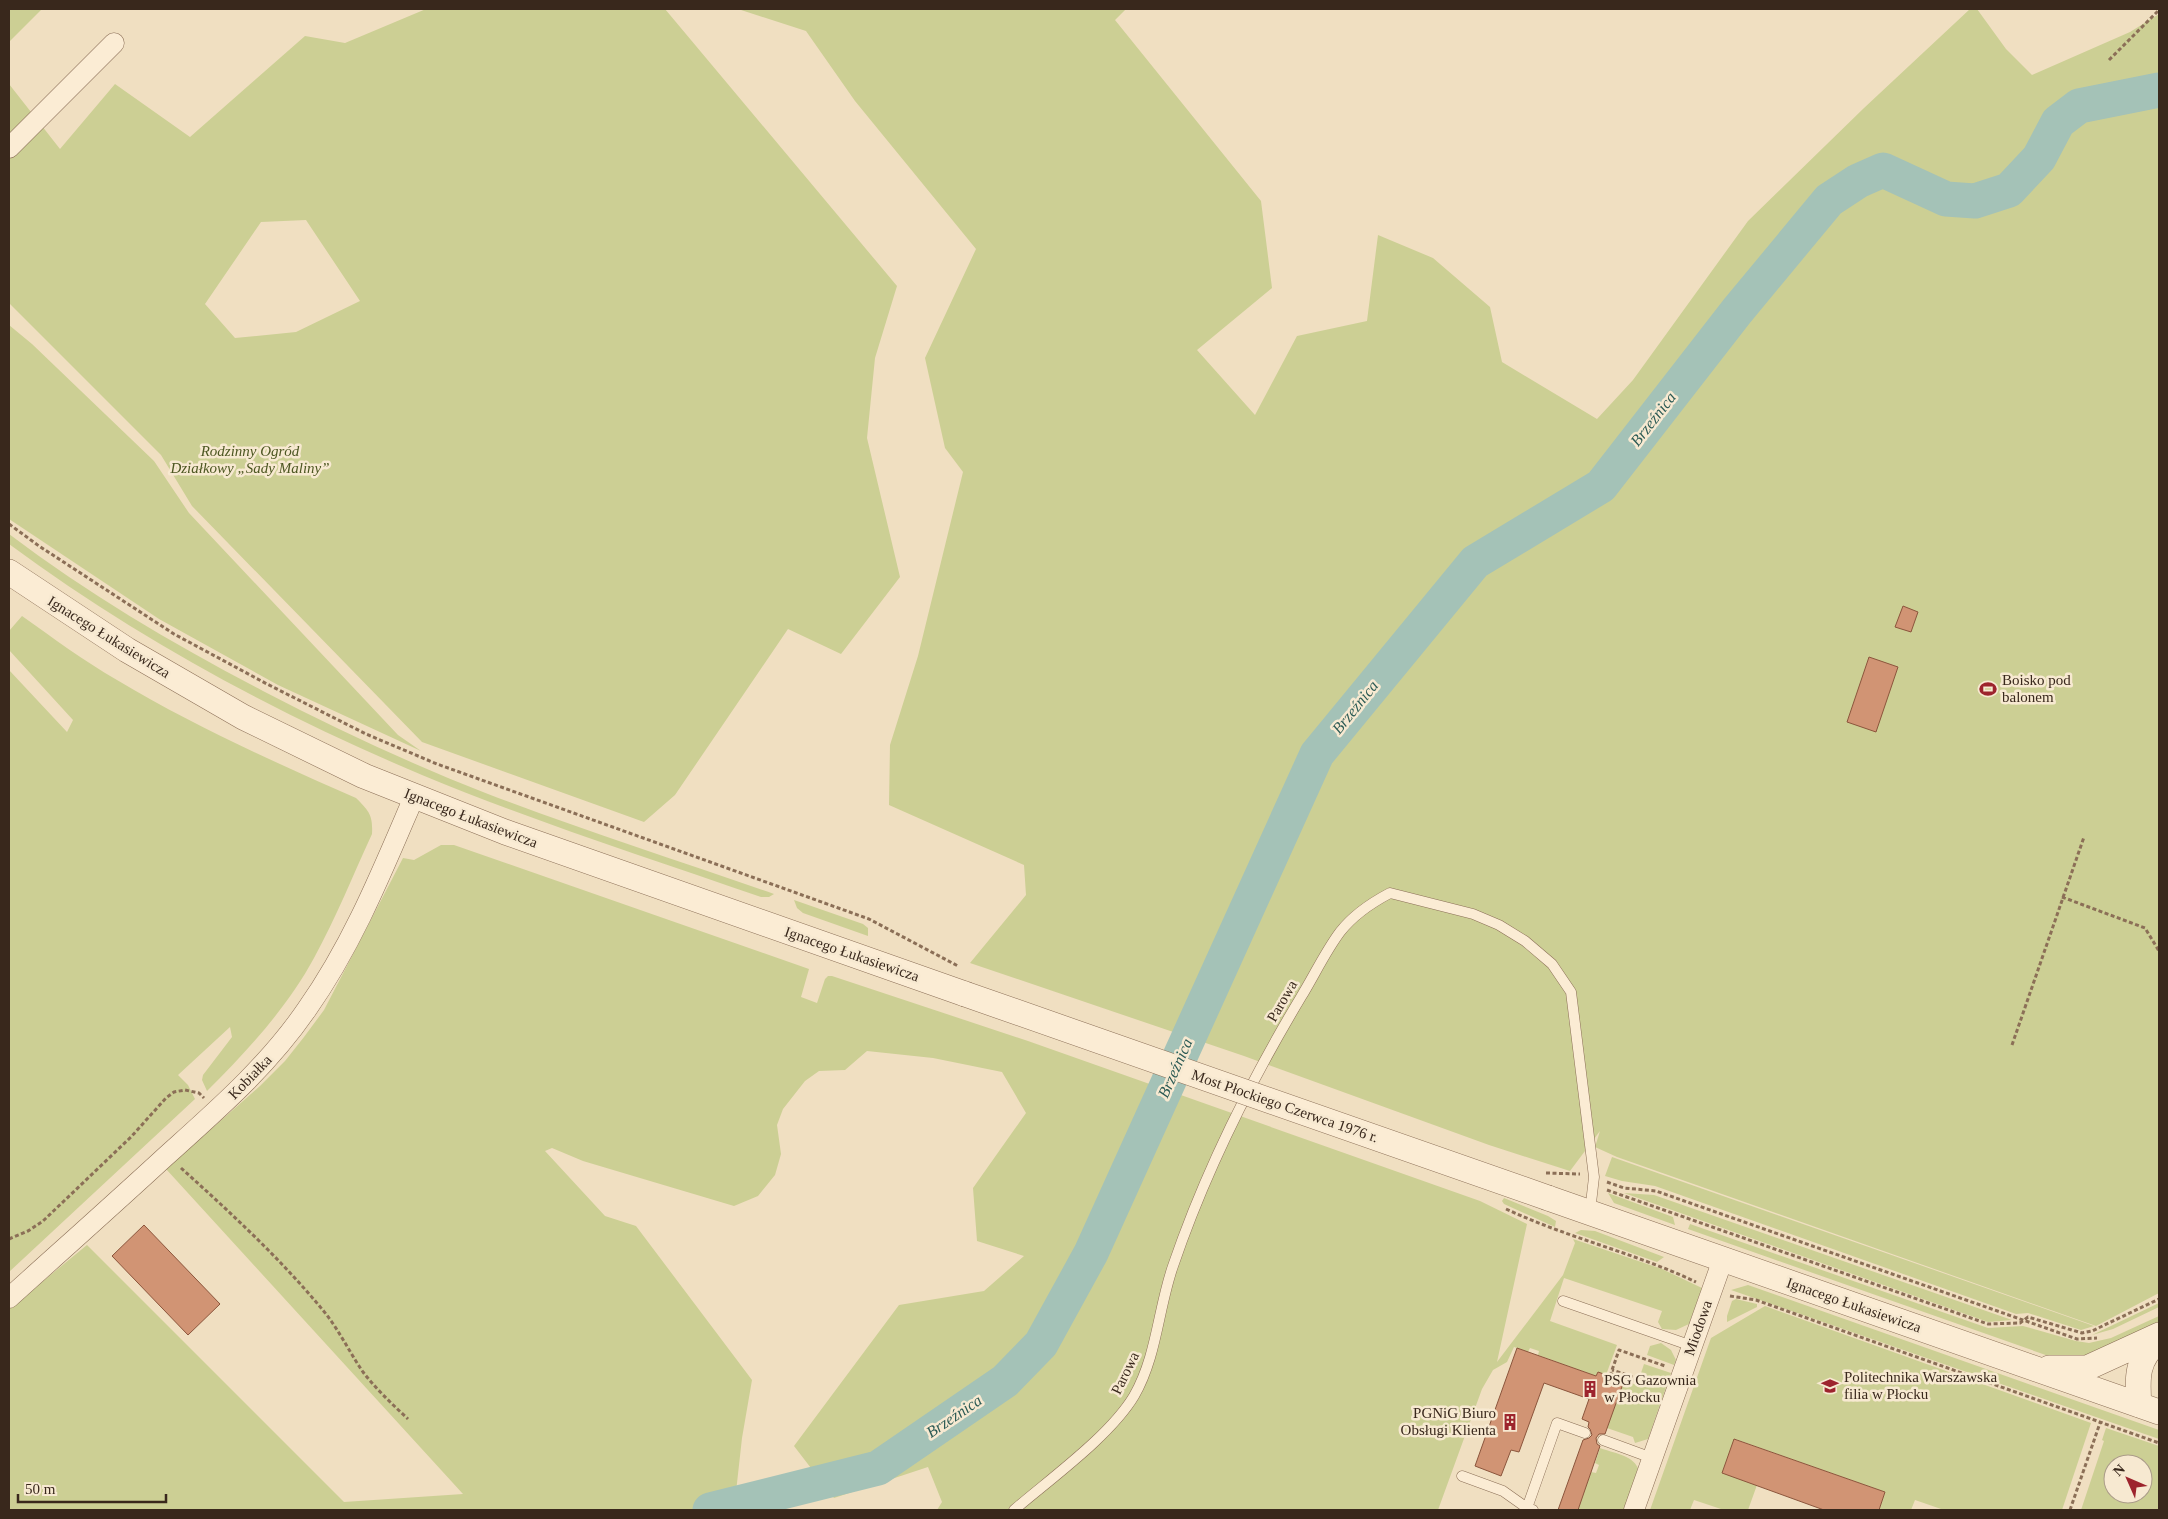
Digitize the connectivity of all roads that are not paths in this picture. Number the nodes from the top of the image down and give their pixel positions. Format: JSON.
{"nodes":[{"id":1,"x":114,"y":43,"type":"dead end"},
{"id":2,"x":9,"y":148,"type":"edge"},
{"id":3,"x":9,"y":572,"type":"edge"},
{"id":4,"x":414,"y":797,"type":"junction"},
{"id":5,"x":965,"y":994,"type":"joint"},
{"id":6,"x":1548,"y":1198,"type":"joint"},
{"id":7,"x":1590,"y":1212,"type":"junction"},
{"id":8,"x":1722,"y":1259,"type":"junction"},
{"id":9,"x":9,"y":1298,"type":"edge"},
{"id":10,"x":1563,"y":1301,"type":"dead end"},
{"id":11,"x":2159,"y":1335,"type":"edge"},
{"id":12,"x":2159,"y":1341,"type":"edge"},
{"id":13,"x":1692,"y":1346,"type":"junction"},
{"id":14,"x":2031,"y":1368,"type":"junction"},
{"id":15,"x":2152,"y":1403,"type":"edge"},
{"id":16,"x":1585,"y":1434,"type":"dead end"},
{"id":17,"x":1603,"y":1440,"type":"dead end"},
{"id":18,"x":1652,"y":1458,"type":"junction"},
{"id":19,"x":1462,"y":1476,"type":"dead end"},
{"id":20,"x":1530,"y":1509,"type":"edge"},
{"id":21,"x":1014,"y":1510,"type":"edge"},
{"id":22,"x":1634,"y":1510,"type":"edge"}],
"edges":[{"from":1,"to":2,"type":"street"},
{"from":3,"to":4,"type":"street","name":"Ignacego Łukasiewicza"},
{"from":4,"to":5,"type":"street","name":"Ignacego Łukasiewicza"},
{"from":4,"to":9,"type":"street","name":"Kobiałka"},
{"from":5,"to":6,"type":"street","name":"Most Płockiego Czerwca 1976 r.","bridge":true},
{"from":6,"to":7,"type":"street","name":"Ignacego Łukasiewicza"},
{"from":7,"to":8,"type":"street","name":"Ignacego Łukasiewicza"},
{"from":7,"to":21,"type":"lane","name":"Parowa"},
{"from":8,"to":13,"type":"street","name":"Miodowa"},
{"from":8,"to":14,"type":"street","name":"Ignacego Łukasiewicza"},
{"from":10,"to":13,"type":"lane"},
{"from":11,"to":14,"type":"street"},
{"from":12,"to":15,"type":"street"},
{"from":13,"to":18,"type":"street","name":"Miodowa"},
{"from":14,"to":15,"type":"street","name":"Ignacego Łukasiewicza"},
{"from":16,"to":20,"type":"lane"},
{"from":17,"to":18,"type":"lane"},
{"from":18,"to":22,"type":"street","name":"Miodowa"},
{"from":19,"to":20,"type":"lane"}]}
